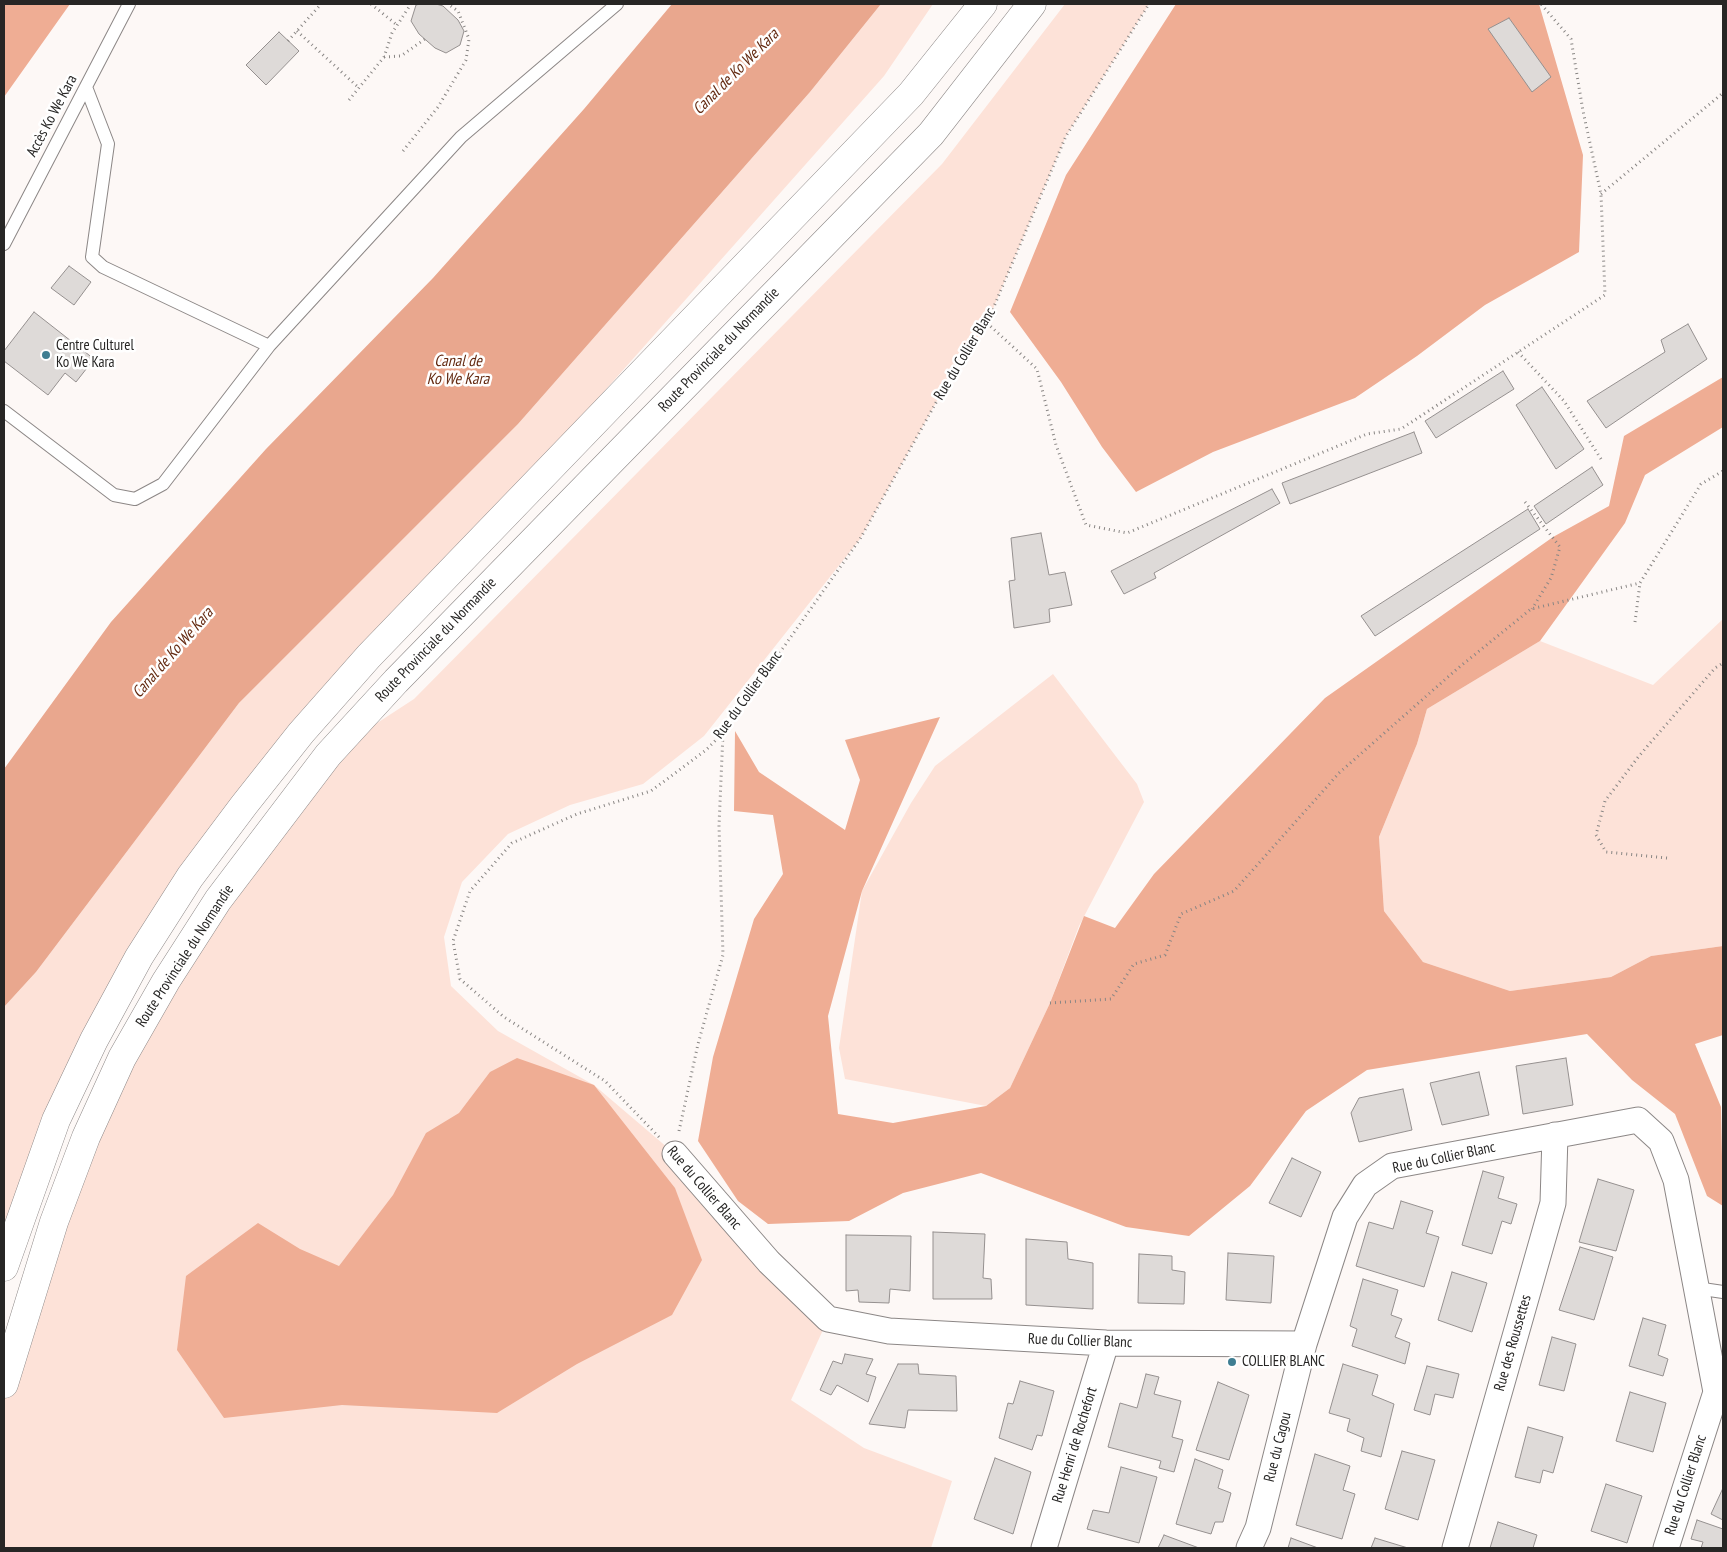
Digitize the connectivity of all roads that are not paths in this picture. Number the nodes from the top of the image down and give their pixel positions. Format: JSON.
{"nodes":[{"id":1,"x":129,"y":4,"type":"edge"},
{"id":2,"x":617,"y":4,"type":"edge"},
{"id":3,"x":983,"y":4,"type":"edge"},
{"id":4,"x":1032,"y":4,"type":"edge"},
{"id":5,"x":86,"y":87,"type":"junction"},
{"id":6,"x":4,"y":244,"type":"edge"},
{"id":7,"x":269,"y":346,"type":"junction"},
{"id":8,"x":4,"y":411,"type":"edge"},
{"id":9,"x":1555,"y":1135,"type":"junction"},
{"id":10,"x":675,"y":1154,"type":"road end"},
{"id":11,"x":4,"y":1267,"type":"edge"},
{"id":12,"x":1696,"y":1288,"type":"junction"},
{"id":13,"x":1723,"y":1292,"type":"edge"},
{"id":14,"x":1106,"y":1343,"type":"junction"},
{"id":15,"x":1304,"y":1344,"type":"junction"},
{"id":16,"x":4,"y":1384,"type":"edge"},
{"id":17,"x":1720,"y":1390,"type":"edge"},
{"id":18,"x":1044,"y":1548,"type":"edge"},
{"id":19,"x":1250,"y":1548,"type":"edge"},
{"id":20,"x":1455,"y":1548,"type":"edge"},
{"id":21,"x":1666,"y":1548,"type":"edge"}],
"edges":[{"from":1,"to":5,"type":"lane","name":"Accès Ko We Kara"},
{"from":2,"to":7,"type":"lane"},
{"from":3,"to":11,"type":"highway"},
{"from":4,"to":16,"type":"highway","name":"Route Provinciale du Normandie"},
{"from":5,"to":6,"type":"lane","name":"Accès Ko We Kara"},
{"from":5,"to":7,"type":"lane"},
{"from":7,"to":8,"type":"lane"},
{"from":9,"to":12,"type":"street","name":"Rue du Collier Blanc"},
{"from":9,"to":15,"type":"street","name":"Rue du Collier Blanc"},
{"from":9,"to":20,"type":"street","name":"Rue des Roussettes"},
{"from":10,"to":14,"type":"street","name":"Rue du Collier Blanc"},
{"from":12,"to":13,"type":"lane"},
{"from":12,"to":17,"type":"street","name":"Rue du Collier Blanc"},
{"from":14,"to":15,"type":"street","name":"Rue du Collier Blanc"},
{"from":14,"to":18,"type":"street","name":"Rue Henri de Rochefort"},
{"from":15,"to":19,"type":"street","name":"Rue du Cagou"},
{"from":17,"to":21,"type":"street","name":"Rue du Collier Blanc"}]}
